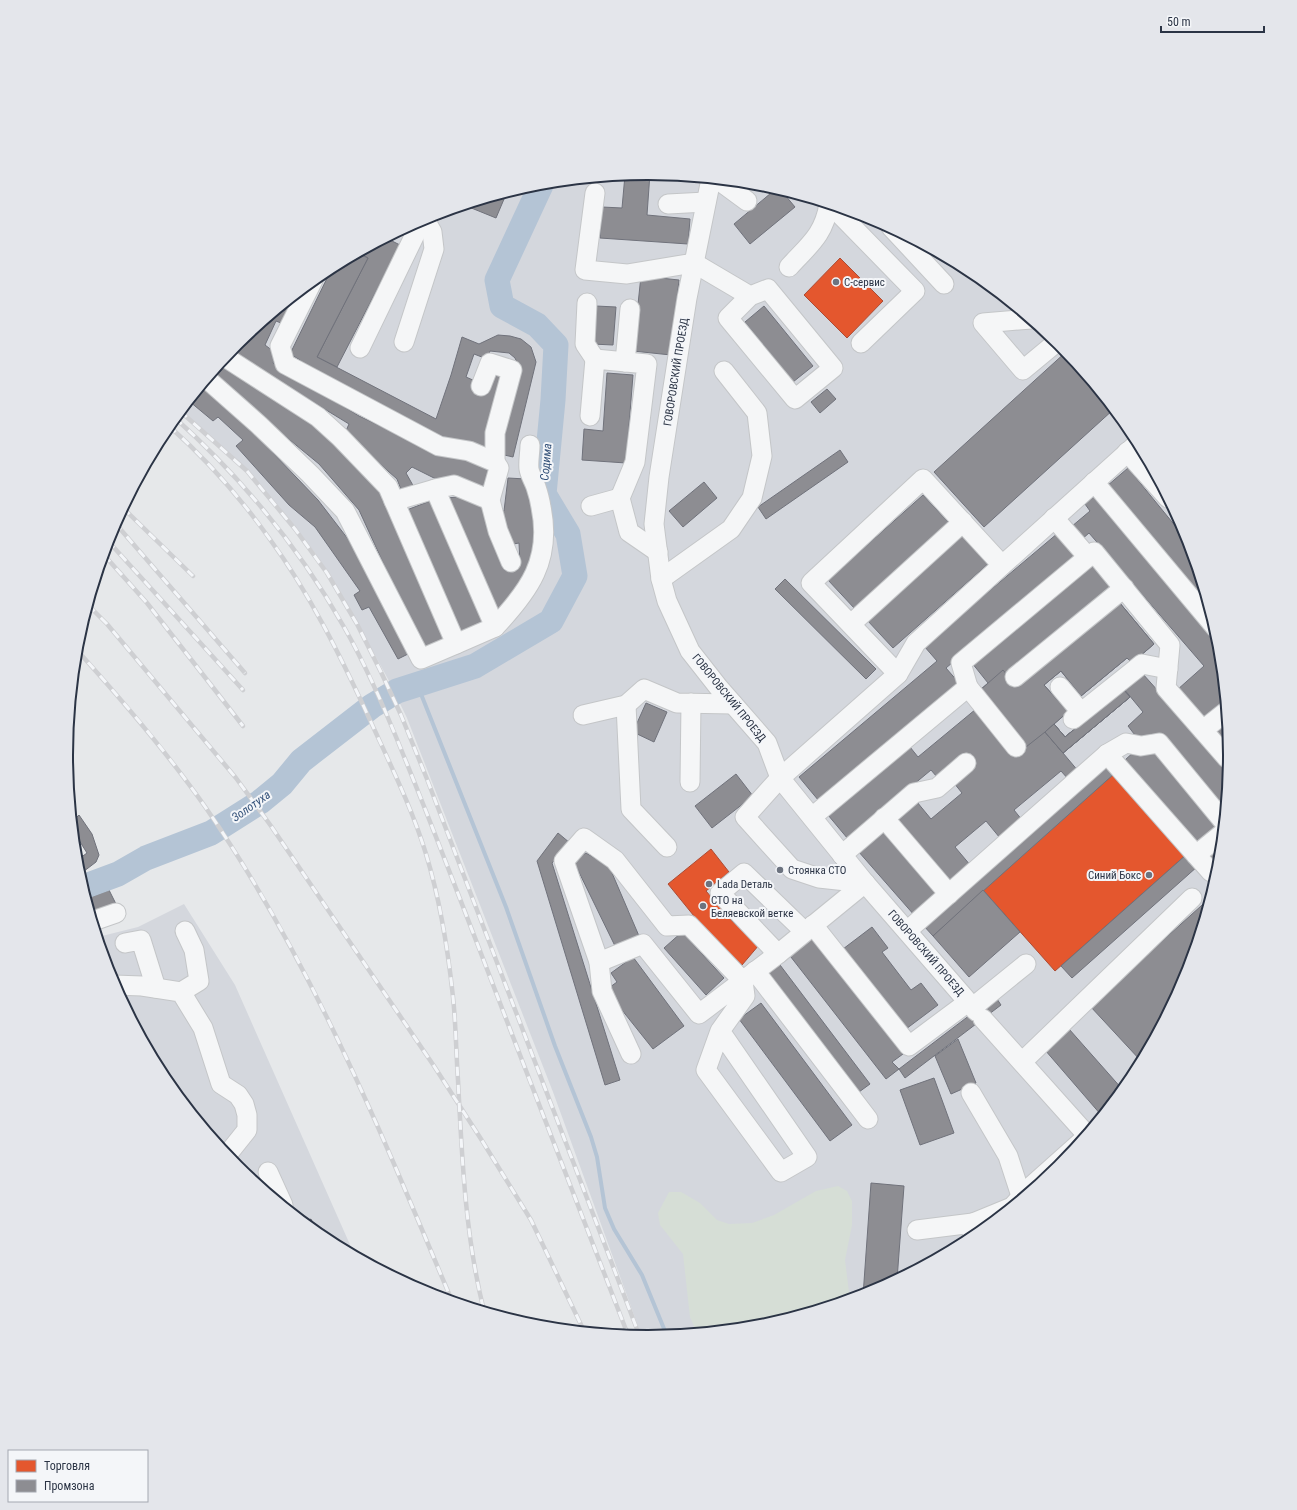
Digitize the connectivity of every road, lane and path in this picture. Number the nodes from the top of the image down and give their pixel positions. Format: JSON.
{"nodes":[{"id":1,"x":710,"y":183,"type":"edge"},
{"id":2,"x":724,"y":184,"type":"edge"},
{"id":3,"x":595,"y":192,"type":"dead end"},
{"id":4,"x":747,"y":201,"type":"dead end"},
{"id":5,"x":706,"y":202,"type":"junction"},
{"id":6,"x":668,"y":204,"type":"dead end"},
{"id":7,"x":828,"y":209,"type":"edge"},
{"id":8,"x":836,"y":211,"type":"edge"},
{"id":9,"x":427,"y":223,"type":"edge"},
{"id":10,"x":420,"y":227,"type":"edge"},
{"id":11,"x":902,"y":238,"type":"edge"},
{"id":12,"x":694,"y":263,"type":"junction"},
{"id":13,"x":789,"y":267,"type":"dead end"},
{"id":14,"x":944,"y":284,"type":"dead end"},
{"id":15,"x":307,"y":291,"type":"edge"},
{"id":16,"x":750,"y":296,"type":"junction"},
{"id":17,"x":588,"y":303,"type":"dead end"},
{"id":18,"x":630,"y":309,"type":"dead end"},
{"id":19,"x":1025,"y":320,"type":"edge"},
{"id":20,"x":404,"y":342,"type":"dead end"},
{"id":21,"x":861,"y":343,"type":"dead end"},
{"id":22,"x":1052,"y":346,"type":"edge"},
{"id":23,"x":360,"y":348,"type":"dead end"},
{"id":24,"x":595,"y":359,"type":"junction"},
{"id":25,"x":230,"y":360,"type":"edge"},
{"id":26,"x":625,"y":362,"type":"junction"},
{"id":27,"x":724,"y":371,"type":"dead end"},
{"id":28,"x":211,"y":382,"type":"edge"},
{"id":29,"x":481,"y":386,"type":"dead end"},
{"id":30,"x":590,"y":416,"type":"dead end"},
{"id":31,"x":530,"y":445,"type":"dead end"},
{"id":32,"x":1133,"y":447,"type":"edge"},
{"id":33,"x":497,"y":465,"type":"junction"},
{"id":34,"x":1148,"y":469,"type":"edge"},
{"id":35,"x":529,"y":470,"type":"junction"},
{"id":36,"x":1094,"y":482,"type":"junction"},
{"id":37,"x":435,"y":489,"type":"junction"},
{"id":38,"x":620,"y":498,"type":"junction"},
{"id":39,"x":490,"y":500,"type":"junction"},
{"id":40,"x":394,"y":501,"type":"junction"},
{"id":41,"x":591,"y":506,"type":"dead end"},
{"id":42,"x":1054,"y":518,"type":"junction"},
{"id":43,"x":962,"y":522,"type":"junction"},
{"id":44,"x":658,"y":552,"type":"junction"},
{"id":45,"x":1088,"y":557,"type":"junction"},
{"id":46,"x":511,"y":562,"type":"dead end"},
{"id":47,"x":1002,"y":565,"type":"junction"},
{"id":48,"x":661,"y":579,"type":"junction"},
{"id":49,"x":1124,"y":588,"type":"junction"},
{"id":50,"x":1207,"y":617,"type":"edge"},
{"id":51,"x":850,"y":624,"type":"junction"},
{"id":52,"x":494,"y":626,"type":"junction"},
{"id":53,"x":456,"y":644,"type":"junction"},
{"id":54,"x":1168,"y":669,"type":"junction"},
{"id":55,"x":898,"y":674,"type":"junction"},
{"id":56,"x":1015,"y":677,"type":"dead end"},
{"id":57,"x":968,"y":687,"type":"junction"},
{"id":58,"x":1060,"y":687,"type":"dead end"},
{"id":59,"x":691,"y":703,"type":"junction"},
{"id":60,"x":733,"y":704,"type":"junction"},
{"id":61,"x":626,"y":705,"type":"junction"},
{"id":62,"x":1223,"y":714,"type":"edge"},
{"id":63,"x":583,"y":715,"type":"dead end"},
{"id":64,"x":1203,"y":730,"type":"junction"},
{"id":65,"x":1016,"y":747,"type":"dead end"},
{"id":66,"x":1107,"y":754,"type":"junction"},
{"id":67,"x":1224,"y":754,"type":"edge"},
{"id":68,"x":966,"y":763,"type":"dead end"},
{"id":69,"x":780,"y":778,"type":"junction"},
{"id":70,"x":690,"y":782,"type":"dead end"},
{"id":71,"x":812,"y":818,"type":"junction"},
{"id":72,"x":884,"y":818,"type":"junction"},
{"id":73,"x":1220,"y":818,"type":"edge"},
{"id":74,"x":1218,"y":837,"type":"edge"},
{"id":75,"x":667,"y":847,"type":"dead end"},
{"id":76,"x":842,"y":854,"type":"junction"},
{"id":77,"x":1196,"y":855,"type":"junction"},
{"id":78,"x":1212,"y":872,"type":"edge"},
{"id":79,"x":865,"y":883,"type":"junction"},
{"id":80,"x":949,"y":894,"type":"junction"},
{"id":81,"x":1192,"y":898,"type":"dead end"},
{"id":82,"x":116,"y":913,"type":"dead end"},
{"id":83,"x":98,"y":919,"type":"edge"},
{"id":84,"x":809,"y":929,"type":"junction"},
{"id":85,"x":907,"y":931,"type":"junction"},
{"id":86,"x":185,"y":932,"type":"dead end"},
{"id":87,"x":125,"y":943,"type":"dead end"},
{"id":88,"x":778,"y":954,"type":"junction"},
{"id":89,"x":599,"y":962,"type":"junction"},
{"id":90,"x":1026,"y":964,"type":"dead end"},
{"id":91,"x":749,"y":976,"type":"junction"},
{"id":92,"x":121,"y":985,"type":"edge"},
{"id":93,"x":156,"y":988,"type":"junction"},
{"id":94,"x":181,"y":992,"type":"junction"},
{"id":95,"x":975,"y":1010,"type":"junction"},
{"id":96,"x":720,"y":1032,"type":"junction"},
{"id":97,"x":631,"y":1054,"type":"dead end"},
{"id":98,"x":1022,"y":1062,"type":"junction"},
{"id":99,"x":972,"y":1093,"type":"dead end"},
{"id":100,"x":868,"y":1118,"type":"dead end"},
{"id":101,"x":1083,"y":1131,"type":"edge"},
{"id":102,"x":231,"y":1150,"type":"edge"},
{"id":103,"x":268,"y":1172,"type":"dead end"},
{"id":104,"x":279,"y":1196,"type":"edge"},
{"id":105,"x":1016,"y":1198,"type":"edge"},
{"id":106,"x":917,"y":1230,"type":"dead end"},
{"id":107,"x":972,"y":1231,"type":"edge"}],
"edges":[{"from":1,"to":5,"type":"street","name":"ГОВОРОВСКИЙ ПРОЕЗД"},
{"from":2,"to":4,"type":"street"},
{"from":3,"to":12,"type":"street"},
{"from":5,"to":6,"type":"street"},
{"from":5,"to":12,"type":"street","name":"ГОВОРОВСКИЙ ПРОЕЗД"},
{"from":7,"to":13,"type":"street"},
{"from":8,"to":21,"type":"street"},
{"from":9,"to":20,"type":"street"},
{"from":10,"to":23,"type":"street"},
{"from":11,"to":14,"type":"street"},
{"from":12,"to":16,"type":"street"},
{"from":12,"to":44,"type":"street","name":"ГОВОРОВСКИЙ ПРОЕЗД"},
{"from":15,"to":33,"type":"street"},
{"from":16,"to":16,"type":"street"},
{"from":17,"to":24,"type":"street"},
{"from":18,"to":26,"type":"street"},
{"from":19,"to":22,"type":"street"},
{"from":24,"to":26,"type":"street"},
{"from":24,"to":30,"type":"street"},
{"from":25,"to":40,"type":"street"},
{"from":26,"to":38,"type":"street"},
{"from":27,"to":48,"type":"street"},
{"from":28,"to":53,"type":"street"},
{"from":29,"to":33,"type":"street"},
{"from":31,"to":35,"type":"street"},
{"from":32,"to":34,"type":"street"},
{"from":32,"to":36,"type":"street"},
{"from":33,"to":35,"type":"street"},
{"from":33,"to":39,"type":"street"},
{"from":35,"to":52,"type":"street"},
{"from":36,"to":42,"type":"street"},
{"from":36,"to":50,"type":"street"},
{"from":37,"to":39,"type":"street"},
{"from":37,"to":40,"type":"street"},
{"from":37,"to":52,"type":"street"},
{"from":38,"to":41,"type":"street"},
{"from":38,"to":44,"type":"street"},
{"from":39,"to":46,"type":"street"},
{"from":40,"to":53,"type":"street"},
{"from":42,"to":45,"type":"street"},
{"from":42,"to":47,"type":"street"},
{"from":43,"to":47,"type":"street"},
{"from":43,"to":51,"type":"street"},
{"from":43,"to":51,"type":"street"},
{"from":44,"to":48,"type":"street","name":"ГОВОРОВСКИЙ ПРОЕЗД"},
{"from":45,"to":49,"type":"street"},
{"from":45,"to":57,"type":"street"},
{"from":47,"to":55,"type":"street"},
{"from":48,"to":60,"type":"street","name":"ГОВОРОВСКИЙ ПРОЕЗД"},
{"from":49,"to":54,"type":"street"},
{"from":49,"to":56,"type":"street"},
{"from":51,"to":55,"type":"street"},
{"from":52,"to":53,"type":"street"},
{"from":54,"to":58,"type":"street"},
{"from":54,"to":64,"type":"street"},
{"from":55,"to":69,"type":"street"},
{"from":57,"to":65,"type":"street"},
{"from":57,"to":71,"type":"street"},
{"from":59,"to":60,"type":"street"},
{"from":59,"to":61,"type":"street"},
{"from":59,"to":70,"type":"street"},
{"from":60,"to":69,"type":"street","name":"ГОВОРОВСКИЙ ПРОЕЗД"},
{"from":61,"to":63,"type":"street"},
{"from":61,"to":75,"type":"street"},
{"from":62,"to":64,"type":"street"},
{"from":64,"to":67,"type":"street"},
{"from":66,"to":73,"type":"street"},
{"from":66,"to":77,"type":"street"},
{"from":66,"to":80,"type":"street"},
{"from":68,"to":72,"type":"street"},
{"from":69,"to":71,"type":"street","name":"ГОВОРОВСКИЙ ПРОЕЗД"},
{"from":69,"to":79,"type":"street"},
{"from":71,"to":76,"type":"street","name":"ГОВОРОВСКИЙ ПРОЕЗД"},
{"from":72,"to":76,"type":"street"},
{"from":72,"to":80,"type":"street"},
{"from":74,"to":77,"type":"street"},
{"from":76,"to":79,"type":"street","name":"ГОВОРОВСКИЙ ПРОЕЗД"},
{"from":77,"to":78,"type":"street"},
{"from":79,"to":84,"type":"street"},
{"from":79,"to":85,"type":"street","name":"ГОВОРОВСКИЙ ПРОЕЗД"},
{"from":80,"to":85,"type":"street"},
{"from":81,"to":98,"type":"street"},
{"from":82,"to":83,"type":"street"},
{"from":84,"to":88,"type":"street"},
{"from":84,"to":88,"type":"street"},
{"from":84,"to":95,"type":"street"},
{"from":85,"to":95,"type":"street","name":"ГОВОРОВСКИЙ ПРОЕЗД"},
{"from":86,"to":94,"type":"street"},
{"from":87,"to":93,"type":"street"},
{"from":88,"to":91,"type":"street"},
{"from":89,"to":91,"type":"street"},
{"from":89,"to":91,"type":"street"},
{"from":89,"to":97,"type":"street"},
{"from":90,"to":95,"type":"street"},
{"from":91,"to":96,"type":"street"},
{"from":91,"to":100,"type":"street"},
{"from":92,"to":93,"type":"street"},
{"from":93,"to":94,"type":"street"},
{"from":94,"to":102,"type":"street"},
{"from":95,"to":98,"type":"street","name":"ГОВОРОВСКИЙ ПРОЕЗД"},
{"from":96,"to":96,"type":"street"},
{"from":98,"to":101,"type":"street","name":"ГОВОРОВСКИЙ ПРОЕЗД"},
{"from":99,"to":105,"type":"street"},
{"from":103,"to":104,"type":"street"},
{"from":106,"to":107,"type":"street"}]}
